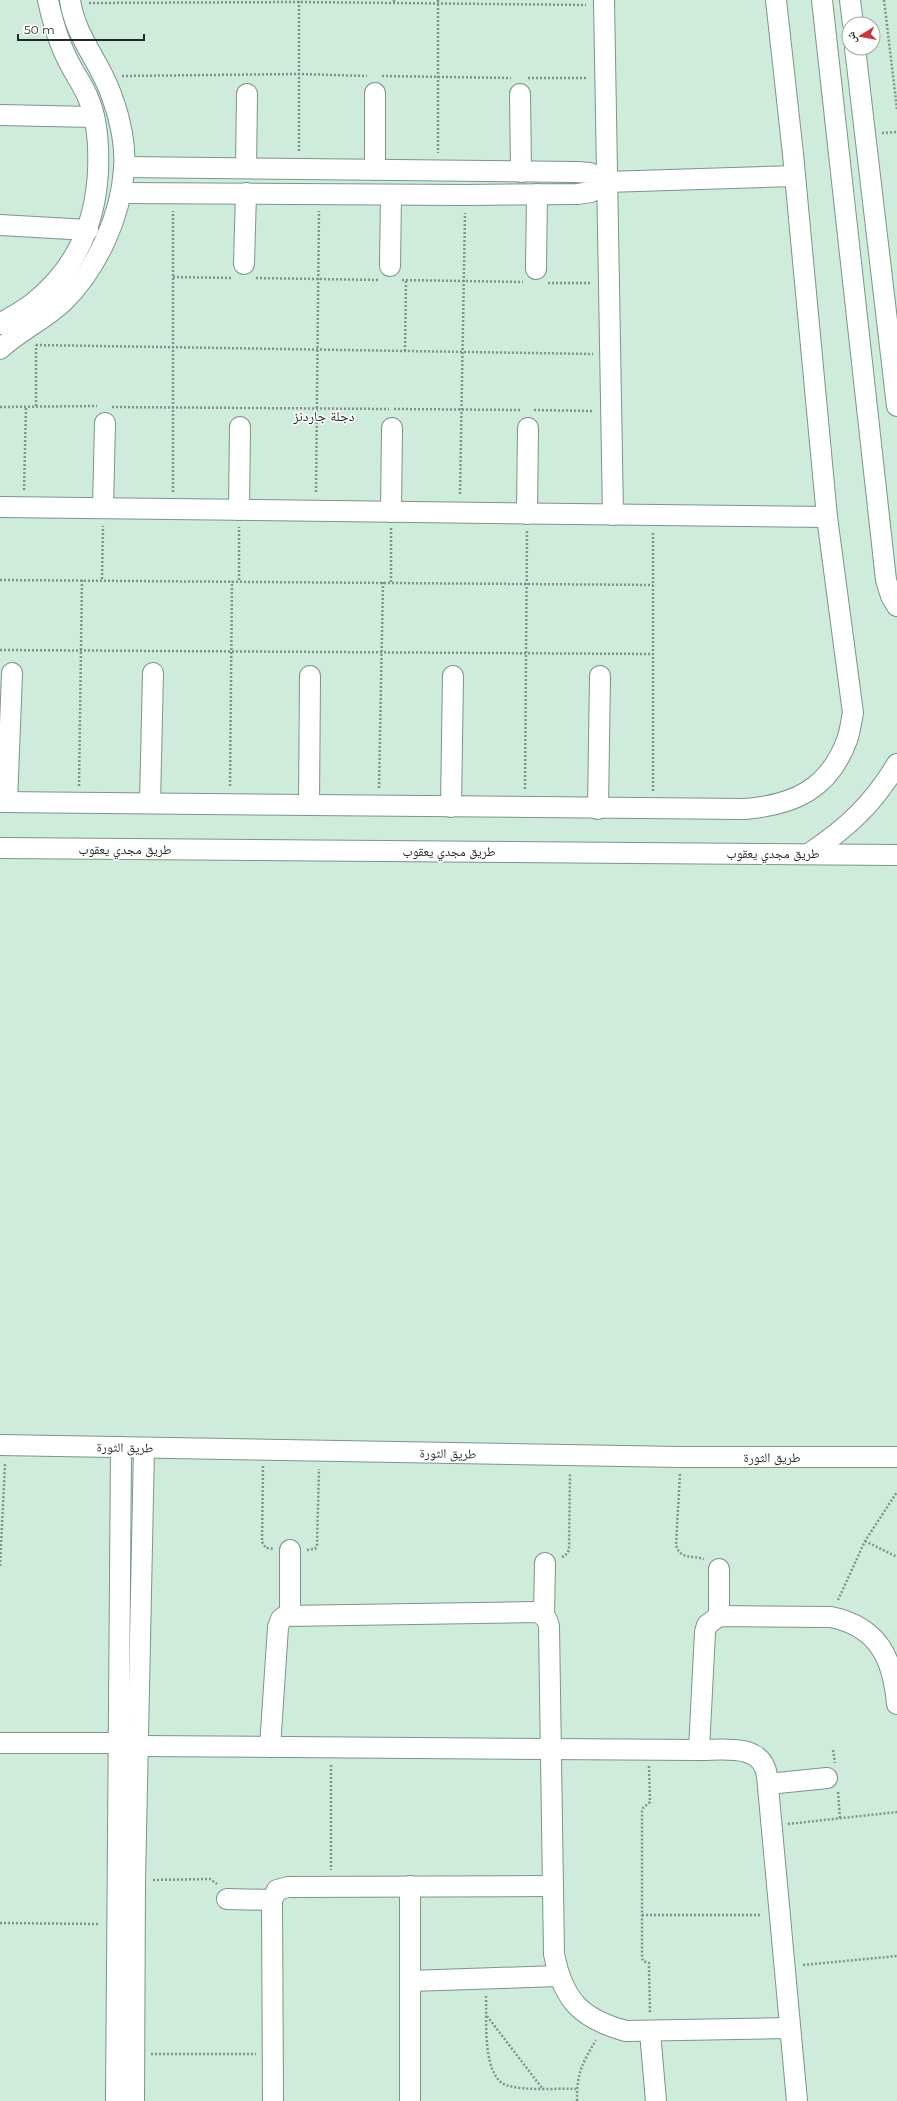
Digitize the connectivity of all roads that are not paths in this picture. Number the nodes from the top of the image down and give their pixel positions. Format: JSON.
{"nodes":[{"id":1,"x":48,"y":0,"type":"edge"},
{"id":2,"x":776,"y":0,"type":"edge"},
{"id":3,"x":822,"y":0,"type":"edge"},
{"id":4,"x":850,"y":0,"type":"edge"},
{"id":5,"x":71,"y":2,"type":"edge"},
{"id":6,"x":604,"y":3,"type":"edge"},
{"id":7,"x":851,"y":16,"type":"edge"},
{"id":8,"x":856,"y":56,"type":"edge"},
{"id":9,"x":518,"y":83,"type":"road end"},
{"id":10,"x":375,"y":93,"type":"dead end"},
{"id":11,"x":247,"y":94,"type":"dead end"},
{"id":12,"x":0,"y":115,"type":"edge"},
{"id":13,"x":94,"y":117,"type":"junction"},
{"id":14,"x":246,"y":168,"type":"junction"},
{"id":15,"x":375,"y":170,"type":"junction"},
{"id":16,"x":521,"y":172,"type":"junction"},
{"id":17,"x":795,"y":176,"type":"junction"},
{"id":18,"x":97,"y":180,"type":"junction"},
{"id":19,"x":123,"y":181,"type":"junction"},
{"id":20,"x":606,"y":182,"type":"junction"},
{"id":21,"x":246,"y":193,"type":"junction"},
{"id":22,"x":536,"y":194,"type":"junction"},
{"id":23,"x":391,"y":195,"type":"junction"},
{"id":24,"x":0,"y":225,"type":"edge"},
{"id":25,"x":88,"y":230,"type":"junction"},
{"id":26,"x":244,"y":264,"type":"dead end"},
{"id":27,"x":390,"y":266,"type":"dead end"},
{"id":28,"x":536,"y":269,"type":"dead end"},
{"id":29,"x":0,"y":324,"type":"edge"},
{"id":30,"x":3,"y":347,"type":"edge"},
{"id":31,"x":897,"y":406,"type":"edge"},
{"id":32,"x":104,"y":423,"type":"dead end"},
{"id":33,"x":240,"y":427,"type":"dead end"},
{"id":34,"x":392,"y":428,"type":"dead end"},
{"id":35,"x":528,"y":428,"type":"dead end"},
{"id":36,"x":0,"y":507,"type":"edge"},
{"id":37,"x":103,"y":508,"type":"junction"},
{"id":38,"x":239,"y":510,"type":"junction"},
{"id":39,"x":391,"y":512,"type":"junction"},
{"id":40,"x":527,"y":514,"type":"junction"},
{"id":41,"x":613,"y":515,"type":"junction"},
{"id":42,"x":827,"y":517,"type":"junction"},
{"id":43,"x":897,"y":606,"type":"edge"},
{"id":44,"x":12,"y":673,"type":"dead end"},
{"id":45,"x":153,"y":673,"type":"dead end"},
{"id":46,"x":310,"y":676,"type":"dead end"},
{"id":47,"x":453,"y":676,"type":"dead end"},
{"id":48,"x":600,"y":676,"type":"dead end"},
{"id":49,"x":897,"y":764,"type":"edge"},
{"id":50,"x":4,"y":802,"type":"edge"},
{"id":51,"x":150,"y":803,"type":"junction"},
{"id":52,"x":309,"y":805,"type":"junction"},
{"id":53,"x":451,"y":807,"type":"junction"},
{"id":54,"x":598,"y":809,"type":"junction"},
{"id":55,"x":810,"y":853,"type":"junction"},
{"id":56,"x":1,"y":854,"type":"edge"},
{"id":57,"x":897,"y":855,"type":"edge"},
{"id":58,"x":3,"y":1445,"type":"edge"},
{"id":59,"x":121,"y":1447,"type":"junction"},
{"id":60,"x":144,"y":1448,"type":"junction"},
{"id":61,"x":893,"y":1459,"type":"edge"},
{"id":62,"x":290,"y":1550,"type":"road end"},
{"id":63,"x":545,"y":1564,"type":"road end"},
{"id":64,"x":719,"y":1569,"type":"road end"},
{"id":65,"x":290,"y":1614,"type":"junction"},
{"id":66,"x":544,"y":1615,"type":"junction"},
{"id":67,"x":719,"y":1616,"type":"junction"},
{"id":68,"x":897,"y":1704,"type":"edge"},
{"id":69,"x":0,"y":1743,"type":"edge"},
{"id":70,"x":128,"y":1744,"type":"junction"},
{"id":71,"x":270,"y":1747,"type":"junction"},
{"id":72,"x":550,"y":1749,"type":"junction"},
{"id":73,"x":699,"y":1750,"type":"junction"},
{"id":74,"x":827,"y":1778,"type":"dead end"},
{"id":75,"x":768,"y":1784,"type":"junction"},
{"id":76,"x":410,"y":1886,"type":"junction"},
{"id":77,"x":552,"y":1886,"type":"junction"},
{"id":78,"x":227,"y":1899,"type":"road end"},
{"id":79,"x":272,"y":1900,"type":"junction"},
{"id":80,"x":558,"y":1976,"type":"junction"},
{"id":81,"x":410,"y":1981,"type":"junction"},
{"id":82,"x":790,"y":2028,"type":"junction"},
{"id":83,"x":650,"y":2032,"type":"junction"},
{"id":84,"x":116,"y":2101,"type":"edge"},
{"id":85,"x":134,"y":2101,"type":"edge"},
{"id":86,"x":273,"y":2101,"type":"edge"},
{"id":87,"x":410,"y":2101,"type":"edge"},
{"id":88,"x":656,"y":2101,"type":"edge"},
{"id":89,"x":796,"y":2101,"type":"edge"}],
"edges":[{"from":1,"to":13,"type":"street"},
{"from":2,"to":17,"type":"street"},
{"from":3,"to":43,"type":"street"},
{"from":4,"to":7,"type":"street"},
{"from":5,"to":19,"type":"street"},
{"from":6,"to":20,"type":"street"},
{"from":8,"to":31,"type":"street"},
{"from":9,"to":16,"type":"street"},
{"from":10,"to":15,"type":"street"},
{"from":11,"to":14,"type":"street"},
{"from":12,"to":13,"type":"street"},
{"from":13,"to":18,"type":"street"},
{"from":14,"to":15,"type":"street"},
{"from":14,"to":19,"type":"street"},
{"from":15,"to":16,"type":"street"},
{"from":16,"to":20,"type":"street"},
{"from":17,"to":20,"type":"street"},
{"from":17,"to":42,"type":"street"},
{"from":18,"to":19,"type":"street"},
{"from":18,"to":25,"type":"street"},
{"from":19,"to":21,"type":"street"},
{"from":19,"to":30,"type":"street"},
{"from":20,"to":22,"type":"street"},
{"from":20,"to":41,"type":"street"},
{"from":21,"to":23,"type":"street"},
{"from":21,"to":26,"type":"street"},
{"from":22,"to":23,"type":"street"},
{"from":22,"to":28,"type":"street"},
{"from":23,"to":27,"type":"street"},
{"from":24,"to":25,"type":"street"},
{"from":25,"to":29,"type":"street"},
{"from":32,"to":37,"type":"street"},
{"from":33,"to":38,"type":"street"},
{"from":34,"to":39,"type":"street"},
{"from":35,"to":40,"type":"street"},
{"from":36,"to":37,"type":"street"},
{"from":37,"to":38,"type":"street"},
{"from":38,"to":39,"type":"street"},
{"from":39,"to":40,"type":"street"},
{"from":40,"to":41,"type":"street"},
{"from":41,"to":42,"type":"street"},
{"from":42,"to":54,"type":"street"},
{"from":44,"to":50,"type":"street"},
{"from":45,"to":51,"type":"street"},
{"from":46,"to":52,"type":"street"},
{"from":47,"to":53,"type":"street"},
{"from":48,"to":54,"type":"street"},
{"from":49,"to":55,"type":"street"},
{"from":50,"to":51,"type":"street"},
{"from":51,"to":52,"type":"street"},
{"from":52,"to":53,"type":"street"},
{"from":53,"to":54,"type":"street"},
{"from":55,"to":56,"type":"street","name":"طريق مجدي يعقوب"},
{"from":55,"to":57,"type":"street","name":"طريق مجدي يعقوب"},
{"from":58,"to":59,"type":"street","name":"طريق الثورة"},
{"from":59,"to":60,"type":"street","name":"طريق الثورة"},
{"from":59,"to":70,"type":"street"},
{"from":60,"to":61,"type":"street","name":"طريق الثورة"},
{"from":60,"to":70,"type":"street"},
{"from":62,"to":65,"type":"street"},
{"from":63,"to":66,"type":"street"},
{"from":64,"to":67,"type":"street"},
{"from":65,"to":66,"type":"street"},
{"from":65,"to":71,"type":"street"},
{"from":66,"to":72,"type":"street"},
{"from":67,"to":68,"type":"street"},
{"from":67,"to":73,"type":"street"},
{"from":69,"to":70,"type":"street"},
{"from":70,"to":71,"type":"street"},
{"from":70,"to":84,"type":"street"},
{"from":70,"to":85,"type":"street"},
{"from":71,"to":72,"type":"street"},
{"from":72,"to":73,"type":"street"},
{"from":72,"to":77,"type":"street"},
{"from":73,"to":75,"type":"street"},
{"from":74,"to":75,"type":"street"},
{"from":75,"to":82,"type":"street"},
{"from":76,"to":77,"type":"street"},
{"from":76,"to":79,"type":"street"},
{"from":76,"to":81,"type":"street"},
{"from":77,"to":80,"type":"street"},
{"from":78,"to":79,"type":"street"},
{"from":79,"to":86,"type":"street"},
{"from":80,"to":81,"type":"street"},
{"from":80,"to":83,"type":"street"},
{"from":81,"to":87,"type":"street"},
{"from":82,"to":83,"type":"street"},
{"from":82,"to":89,"type":"street"},
{"from":83,"to":88,"type":"street"}]}
